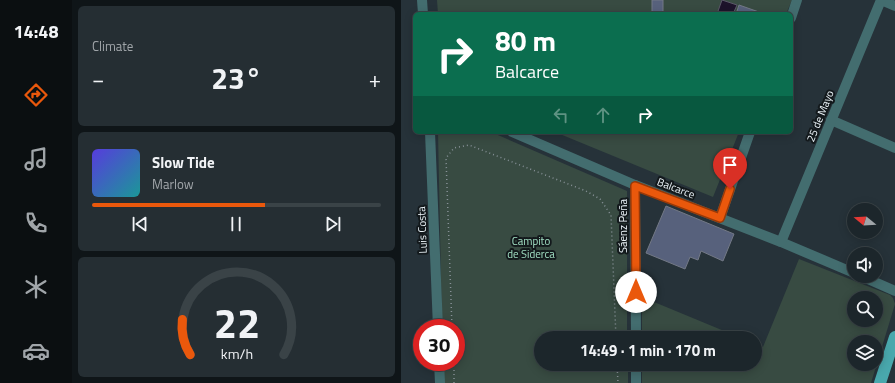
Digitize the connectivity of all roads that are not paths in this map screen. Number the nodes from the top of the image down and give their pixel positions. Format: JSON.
{"nodes":[{"id":1,"x":422,"y":0,"type":"edge"},
{"id":2,"x":797,"y":0,"type":"edge"},
{"id":3,"x":881,"y":0,"type":"edge"},
{"id":4,"x":895,"y":6,"type":"edge"},
{"id":5,"x":423,"y":12,"type":"edge"},
{"id":6,"x":793,"y":12,"type":"edge"},
{"id":7,"x":831,"y":120,"type":"junction"},
{"id":8,"x":430,"y":134,"type":"edge"},
{"id":9,"x":517,"y":134,"type":"edge"},
{"id":10,"x":749,"y":134,"type":"edge"},
{"id":11,"x":895,"y":148,"type":"edge"},
{"id":12,"x":635,"y":186,"type":"junction"},
{"id":13,"x":720,"y":218,"type":"junction"},
{"id":14,"x":781,"y":242,"type":"junction"},
{"id":15,"x":847,"y":270,"type":"edge"},
{"id":16,"x":877,"y":283,"type":"edge"},
{"id":17,"x":895,"y":291,"type":"edge"},
{"id":18,"x":437,"y":319,"type":"edge"},
{"id":19,"x":636,"y":331,"type":"edge"},
{"id":20,"x":895,"y":337,"type":"edge"},
{"id":21,"x":439,"y":371,"type":"edge"},
{"id":22,"x":636,"y":371,"type":"edge"},
{"id":23,"x":440,"y":383,"type":"edge"},
{"id":24,"x":636,"y":383,"type":"edge"},
{"id":25,"x":880,"y":383,"type":"edge"}],
"edges":[{"from":1,"to":5,"type":"street"},
{"from":2,"to":6,"type":"street"},
{"from":3,"to":4,"type":"street"},
{"from":3,"to":7,"type":"street","name":"25 de Mayo"},
{"from":7,"to":11,"type":"street"},
{"from":7,"to":14,"type":"street","name":"25 de Mayo"},
{"from":8,"to":18,"type":"street","name":"Luis Costa"},
{"from":9,"to":12,"type":"street","name":"Balcarce"},
{"from":10,"to":13,"type":"street"},
{"from":12,"to":13,"type":"street","name":"Balcarce"},
{"from":12,"to":19,"type":"street","name":"Sáenz Peña"},
{"from":13,"to":14,"type":"street","name":"Balcarce"},
{"from":14,"to":15,"type":"street","name":"Balcarce"},
{"from":16,"to":17,"type":"street"},
{"from":20,"to":25,"type":"main road"},
{"from":21,"to":23,"type":"street"},
{"from":22,"to":24,"type":"street"}]}
